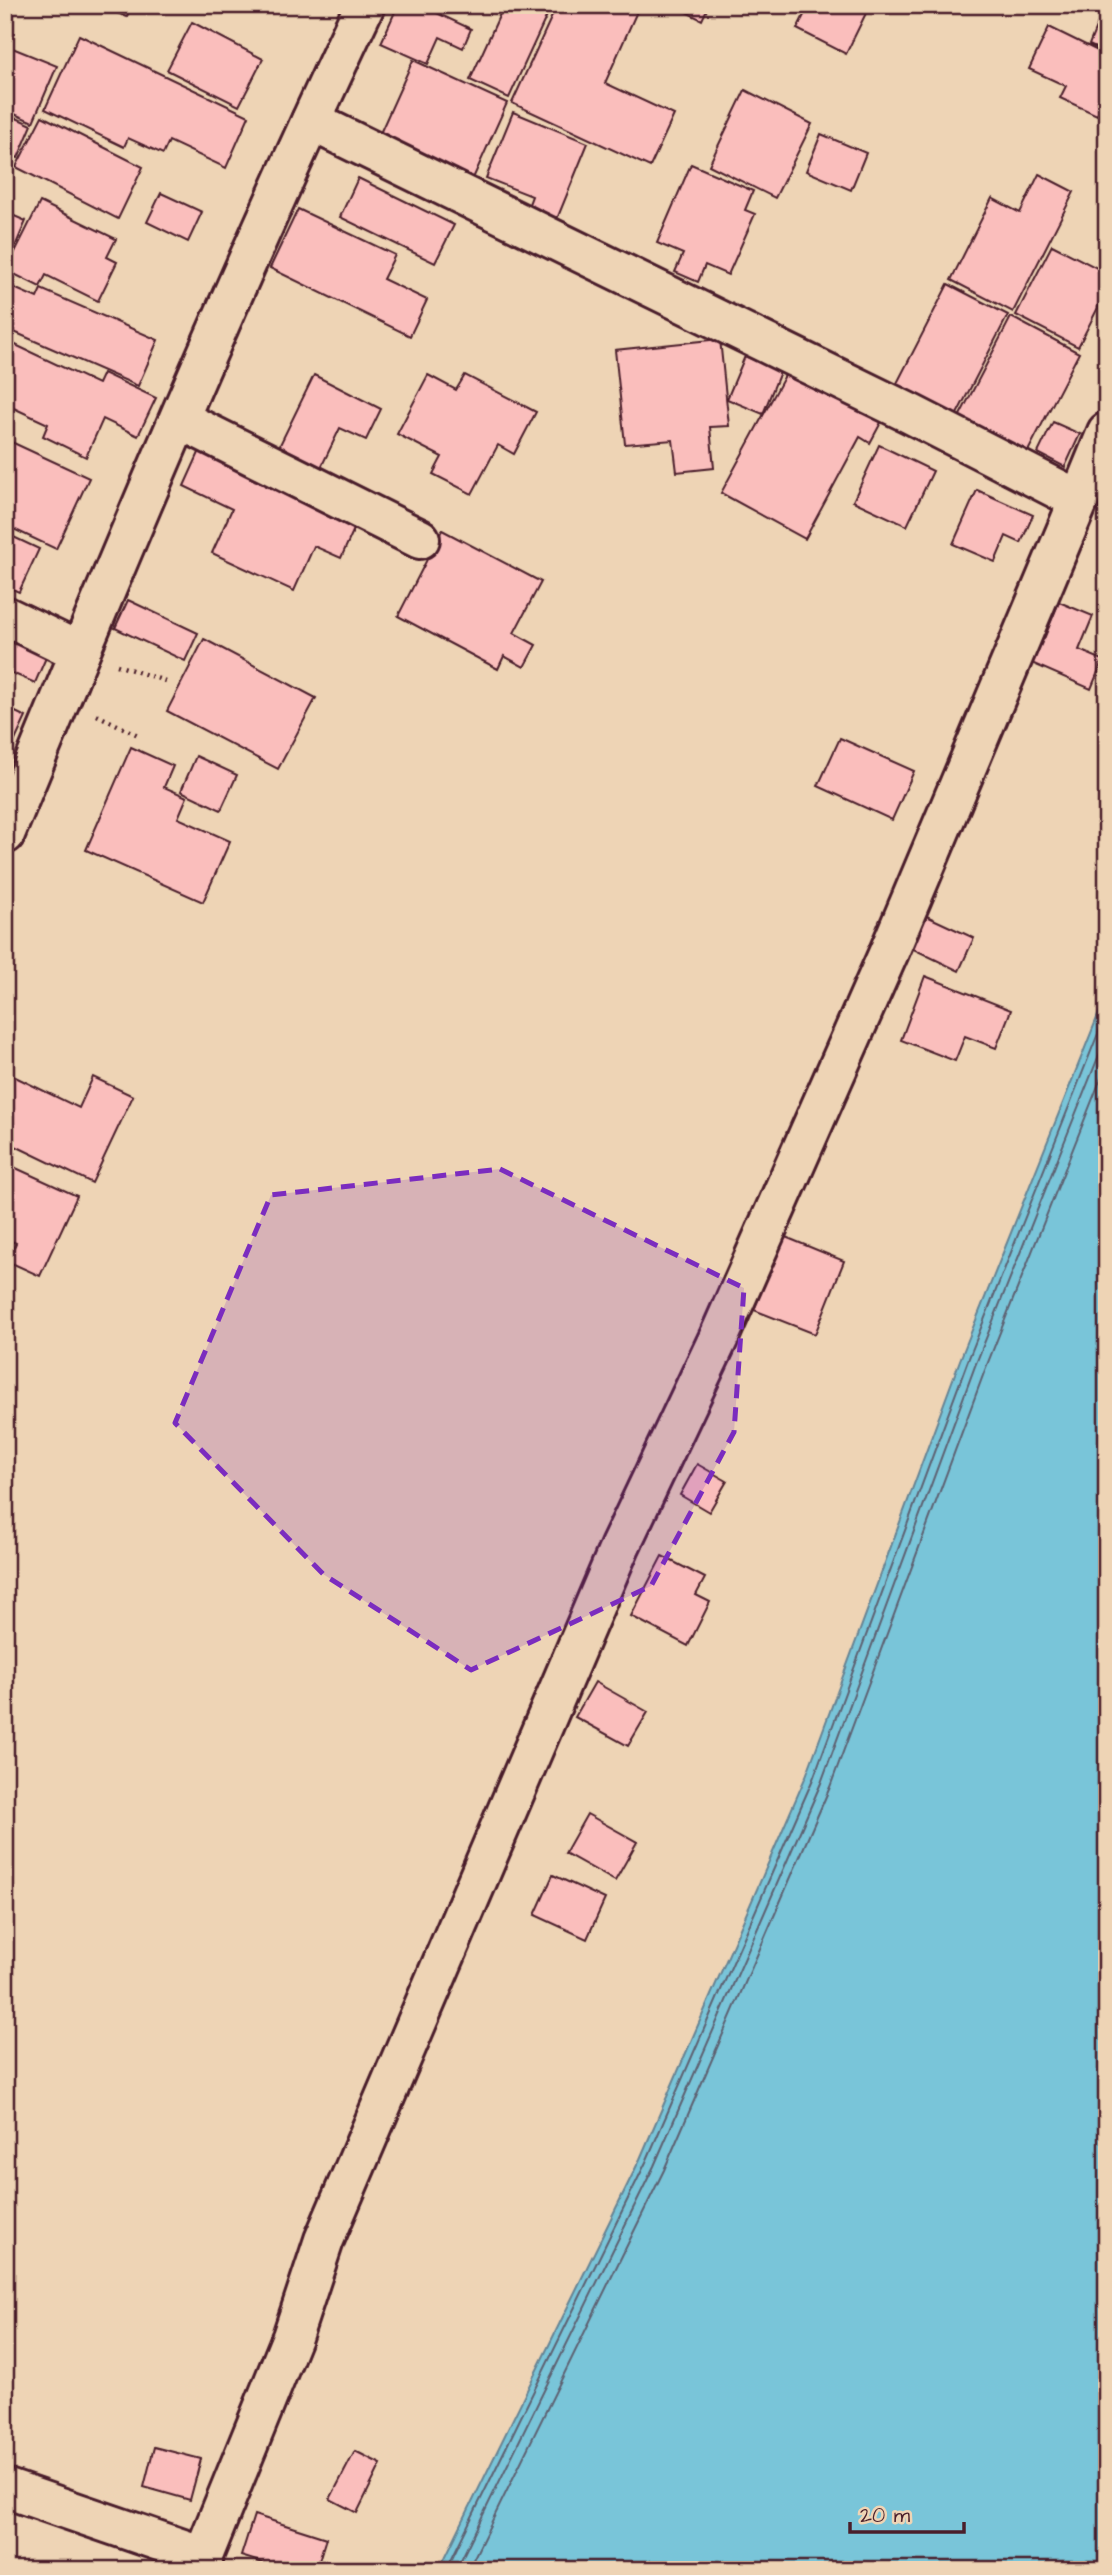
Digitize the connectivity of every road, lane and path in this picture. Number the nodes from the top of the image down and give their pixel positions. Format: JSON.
{"nodes":[{"id":1,"x":365,"y":5,"type":"edge"},
{"id":2,"x":311,"y":121,"type":"junction"},
{"id":3,"x":181,"y":420,"type":"junction"},
{"id":4,"x":1107,"y":432,"type":"edge"},
{"id":5,"x":1079,"y":500,"type":"junction"},
{"id":6,"x":420,"y":538,"type":"dead end"},
{"id":7,"x":5,"y":617,"type":"edge"},
{"id":8,"x":80,"y":652,"type":"junction"},
{"id":9,"x":165,"y":681,"type":"dead end"},
{"id":10,"x":61,"y":697,"type":"junction"},
{"id":11,"x":138,"y":736,"type":"dead end"},
{"id":12,"x":5,"y":834,"type":"edge"},
{"id":13,"x":5,"y":2488,"type":"edge"},
{"id":14,"x":203,"y":2563,"type":"edge"}],
"edges":[{"from":1,"to":2,"type":"street"},
{"from":2,"to":3,"type":"street"},
{"from":2,"to":5,"type":"street"},
{"from":3,"to":6,"type":"street"},
{"from":3,"to":8,"type":"street"},
{"from":4,"to":5,"type":"street"},
{"from":5,"to":14,"type":"street"},
{"from":7,"to":8,"type":"street"},
{"from":8,"to":9,"type":"path"},
{"from":8,"to":10,"type":"street"},
{"from":10,"to":11,"type":"path"},
{"from":10,"to":12,"type":"street"},
{"from":13,"to":14,"type":"street"}]}
